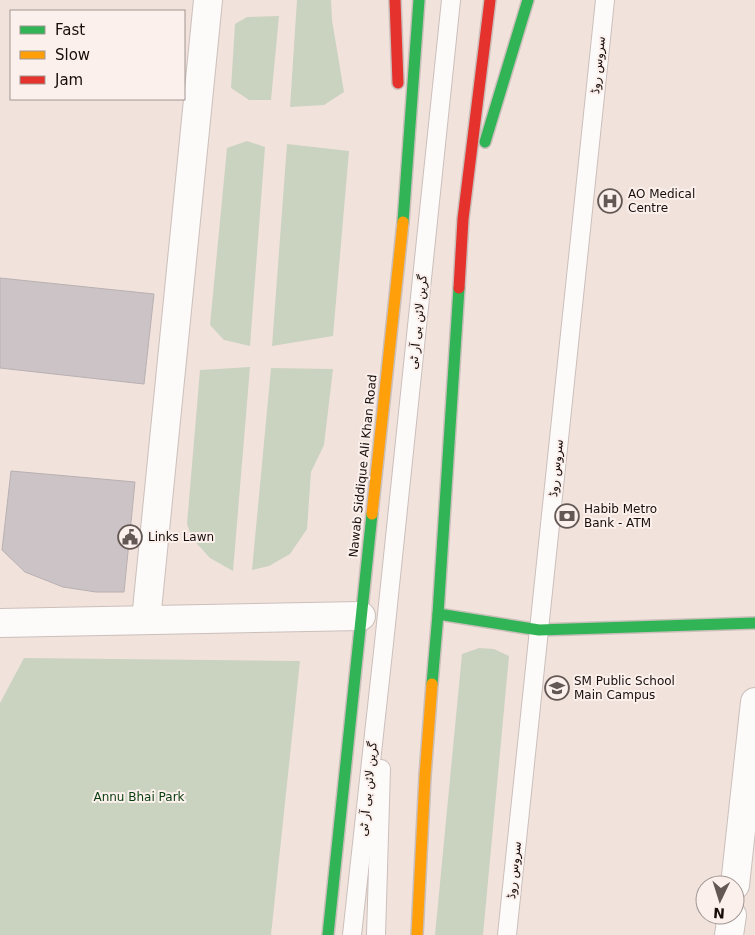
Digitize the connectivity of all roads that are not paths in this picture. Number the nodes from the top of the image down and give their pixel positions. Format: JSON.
{"nodes":[{"id":1,"x":208,"y":0,"type":"edge"},
{"id":2,"x":394,"y":0,"type":"edge"},
{"id":3,"x":419,"y":0,"type":"edge"},
{"id":4,"x":451,"y":0,"type":"edge"},
{"id":5,"x":490,"y":0,"type":"edge"},
{"id":6,"x":528,"y":0,"type":"edge"},
{"id":7,"x":605,"y":0,"type":"edge"},
{"id":8,"x":399,"y":97,"type":"dead end"},
{"id":9,"x":400,"y":117,"type":"dead end"},
{"id":10,"x":404,"y":214,"type":"junction"},
{"id":11,"x":463,"y":219,"type":"junction"},
{"id":12,"x":438,"y":614,"type":"junction"},
{"id":13,"x":361,"y":616,"type":"junction"},
{"id":14,"x":146,"y":620,"type":"junction"},
{"id":15,"x":0,"y":623,"type":"edge"},
{"id":16,"x":755,"y":623,"type":"edge"},
{"id":17,"x":539,"y":630,"type":"junction"},
{"id":18,"x":384,"y":644,"type":"junction"},
{"id":19,"x":755,"y":702,"type":"edge"},
{"id":20,"x":736,"y":875,"type":"edge"},
{"id":21,"x":328,"y":935,"type":"edge"},
{"id":22,"x":352,"y":935,"type":"edge"},
{"id":23,"x":376,"y":935,"type":"edge"},
{"id":24,"x":418,"y":935,"type":"edge"},
{"id":25,"x":507,"y":935,"type":"edge"}],
"edges":[{"from":1,"to":14,"type":"street"},
{"from":2,"to":8,"type":"main road"},
{"from":3,"to":10,"type":"main road","name":"Nawab Siddique Ali Khan Road"},
{"from":4,"to":18,"type":"lane","name":"گرین لائن بی آر ٹی"},
{"from":5,"to":11,"type":"main road"},
{"from":6,"to":11,"type":"main road"},
{"from":7,"to":17,"type":"lane","name":"سروس روڈ"},
{"from":9,"to":10,"type":"main road"},
{"from":10,"to":13,"type":"main road","name":"Nawab Siddique Ali Khan Road"},
{"from":11,"to":12,"type":"main road"},
{"from":12,"to":17,"type":"main road"},
{"from":12,"to":24,"type":"main road"},
{"from":13,"to":14,"type":"street"},
{"from":13,"to":21,"type":"main road","name":"Nawab Siddique Ali Khan Road"},
{"from":14,"to":15,"type":"street"},
{"from":16,"to":17,"type":"main road"},
{"from":17,"to":25,"type":"lane","name":"سروس روڈ"},
{"from":18,"to":22,"type":"lane","name":"گرین لائن بی آر ٹی"},
{"from":18,"to":23,"type":"lane","name":"گرین لائن بی آر ٹی"},
{"from":19,"to":20,"type":"street"}]}
